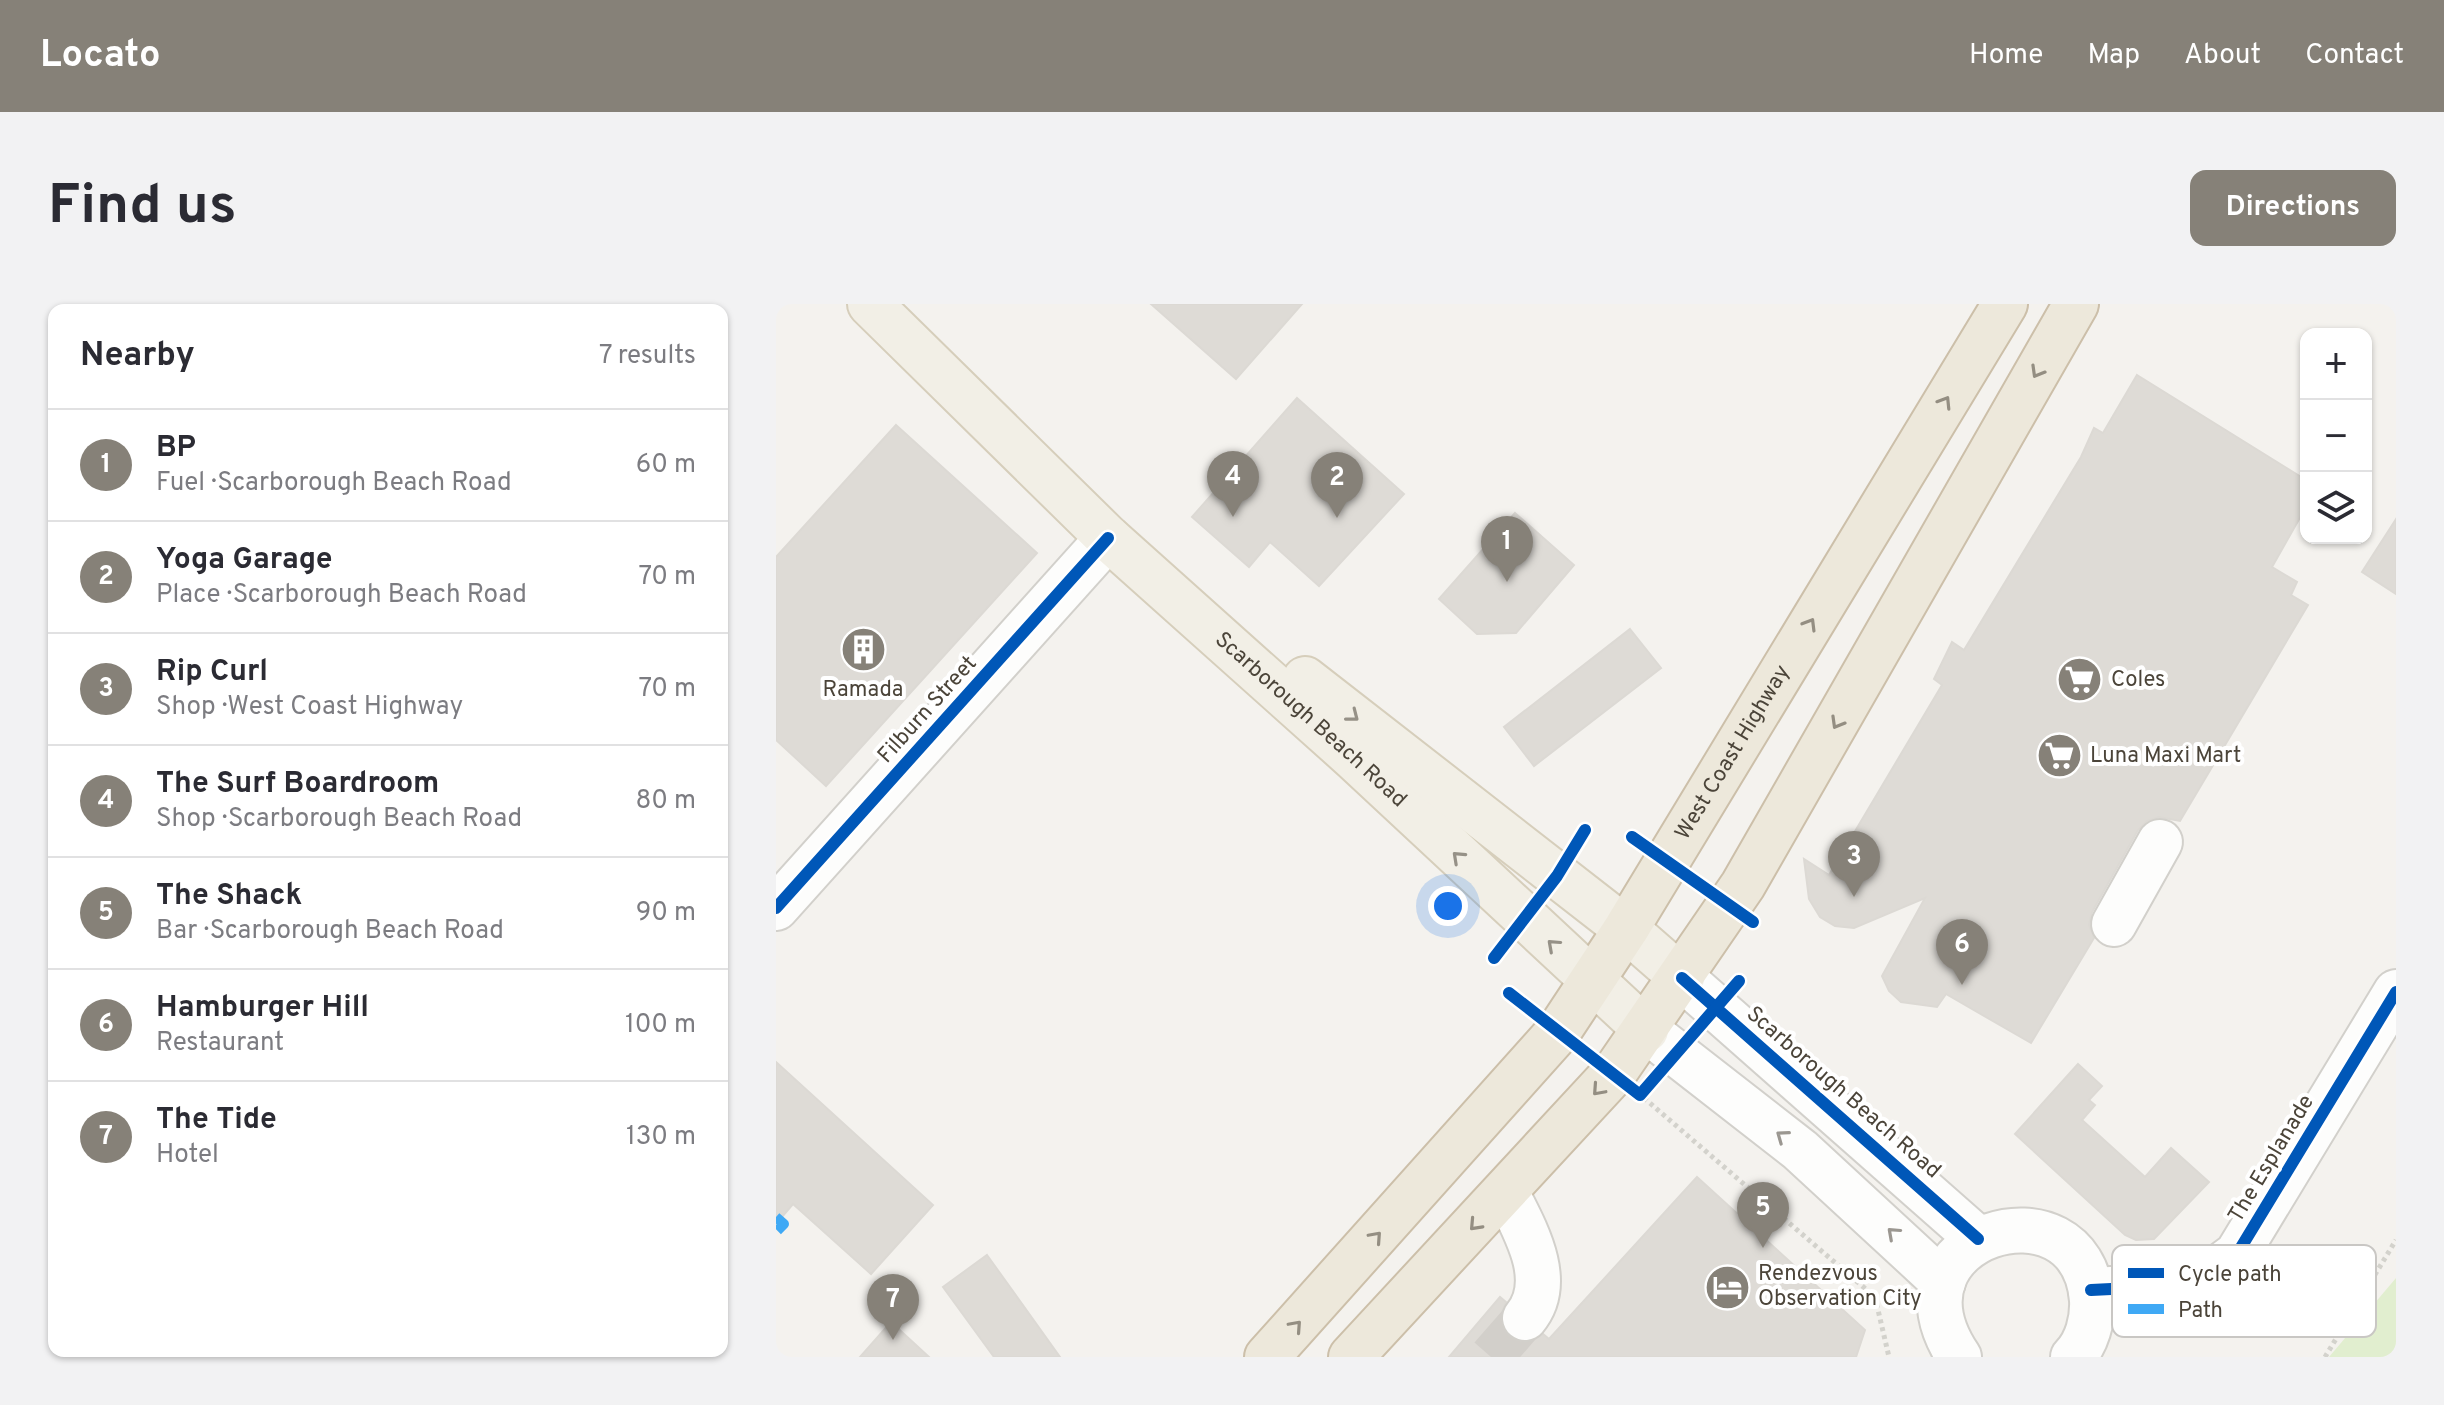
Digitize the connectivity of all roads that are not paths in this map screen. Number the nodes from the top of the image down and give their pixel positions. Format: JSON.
{"nodes":[{"id":1,"x":870,"y":304,"type":"edge"},
{"id":2,"x":2005,"y":304,"type":"edge"},
{"id":3,"x":2076,"y":304,"type":"edge"},
{"id":4,"x":1108,"y":538,"type":"junction"},
{"id":5,"x":2160,"y":842,"type":"dead end"},
{"id":6,"x":776,"y":908,"type":"edge"},
{"id":7,"x":2114,"y":924,"type":"dead end"},
{"id":8,"x":1626,"y":929,"type":"junction"},
{"id":9,"x":1682,"y":978,"type":"junction"},
{"id":10,"x":1592,"y":980,"type":"junction"},
{"id":11,"x":2396,"y":992,"type":"edge"},
{"id":12,"x":1660,"y":1043,"type":"junction"},
{"id":13,"x":1506,"y":1192,"type":"junction"},
{"id":14,"x":1978,"y":1239,"type":"junction"},
{"id":15,"x":2242,"y":1245,"type":"edge"},
{"id":16,"x":1943,"y":1282,"type":"junction"},
{"id":17,"x":2112,"y":1289,"type":"edge"},
{"id":18,"x":2091,"y":1290,"type":"junction"},
{"id":19,"x":1525,"y":1318,"type":"tunnel mouth"},
{"id":20,"x":1267,"y":1357,"type":"edge"},
{"id":21,"x":1351,"y":1357,"type":"edge"},
{"id":22,"x":1959,"y":1357,"type":"edge"},
{"id":23,"x":2073,"y":1357,"type":"edge"}],
"edges":[{"from":1,"to":4,"type":"main road","name":"Scarborough Beach Road"},
{"from":8,"to":2,"type":"highway","name":"West Coast Highway","one_way":true},
{"from":3,"to":9,"type":"highway","one_way":true},
{"from":4,"to":6,"type":"street","name":"Filburn Street"},
{"from":4,"to":8,"type":"main road","name":"Scarborough Beach Road","one_way":true},
{"from":10,"to":4,"type":"main road","name":"Scarborough Beach Road","one_way":true},
{"from":5,"to":7,"type":"street"},
{"from":8,"to":9,"type":"main road","name":"Scarborough Beach Road"},
{"from":8,"to":10,"type":"highway","name":"West Coast Highway"},
{"from":9,"to":12,"type":"highway"},
{"from":9,"to":14,"type":"street","name":"Scarborough Beach Road"},
{"from":10,"to":12,"type":"main road","name":"Scarborough Beach Road"},
{"from":20,"to":10,"type":"highway","name":"West Coast Highway","one_way":true},
{"from":11,"to":15,"type":"street","name":"The Esplanade"},
{"from":12,"to":13,"type":"highway","one_way":true},
{"from":16,"to":12,"type":"street","name":"Scarborough Beach Road","one_way":true},
{"from":13,"to":19,"type":"street"},
{"from":13,"to":21,"type":"highway","one_way":true},
{"from":14,"to":16,"type":"street"},
{"from":14,"to":18,"type":"street"},
{"from":16,"to":22,"type":"street"},
{"from":17,"to":18,"type":"street","name":"The Esplanade"},
{"from":18,"to":23,"type":"street"}]}
